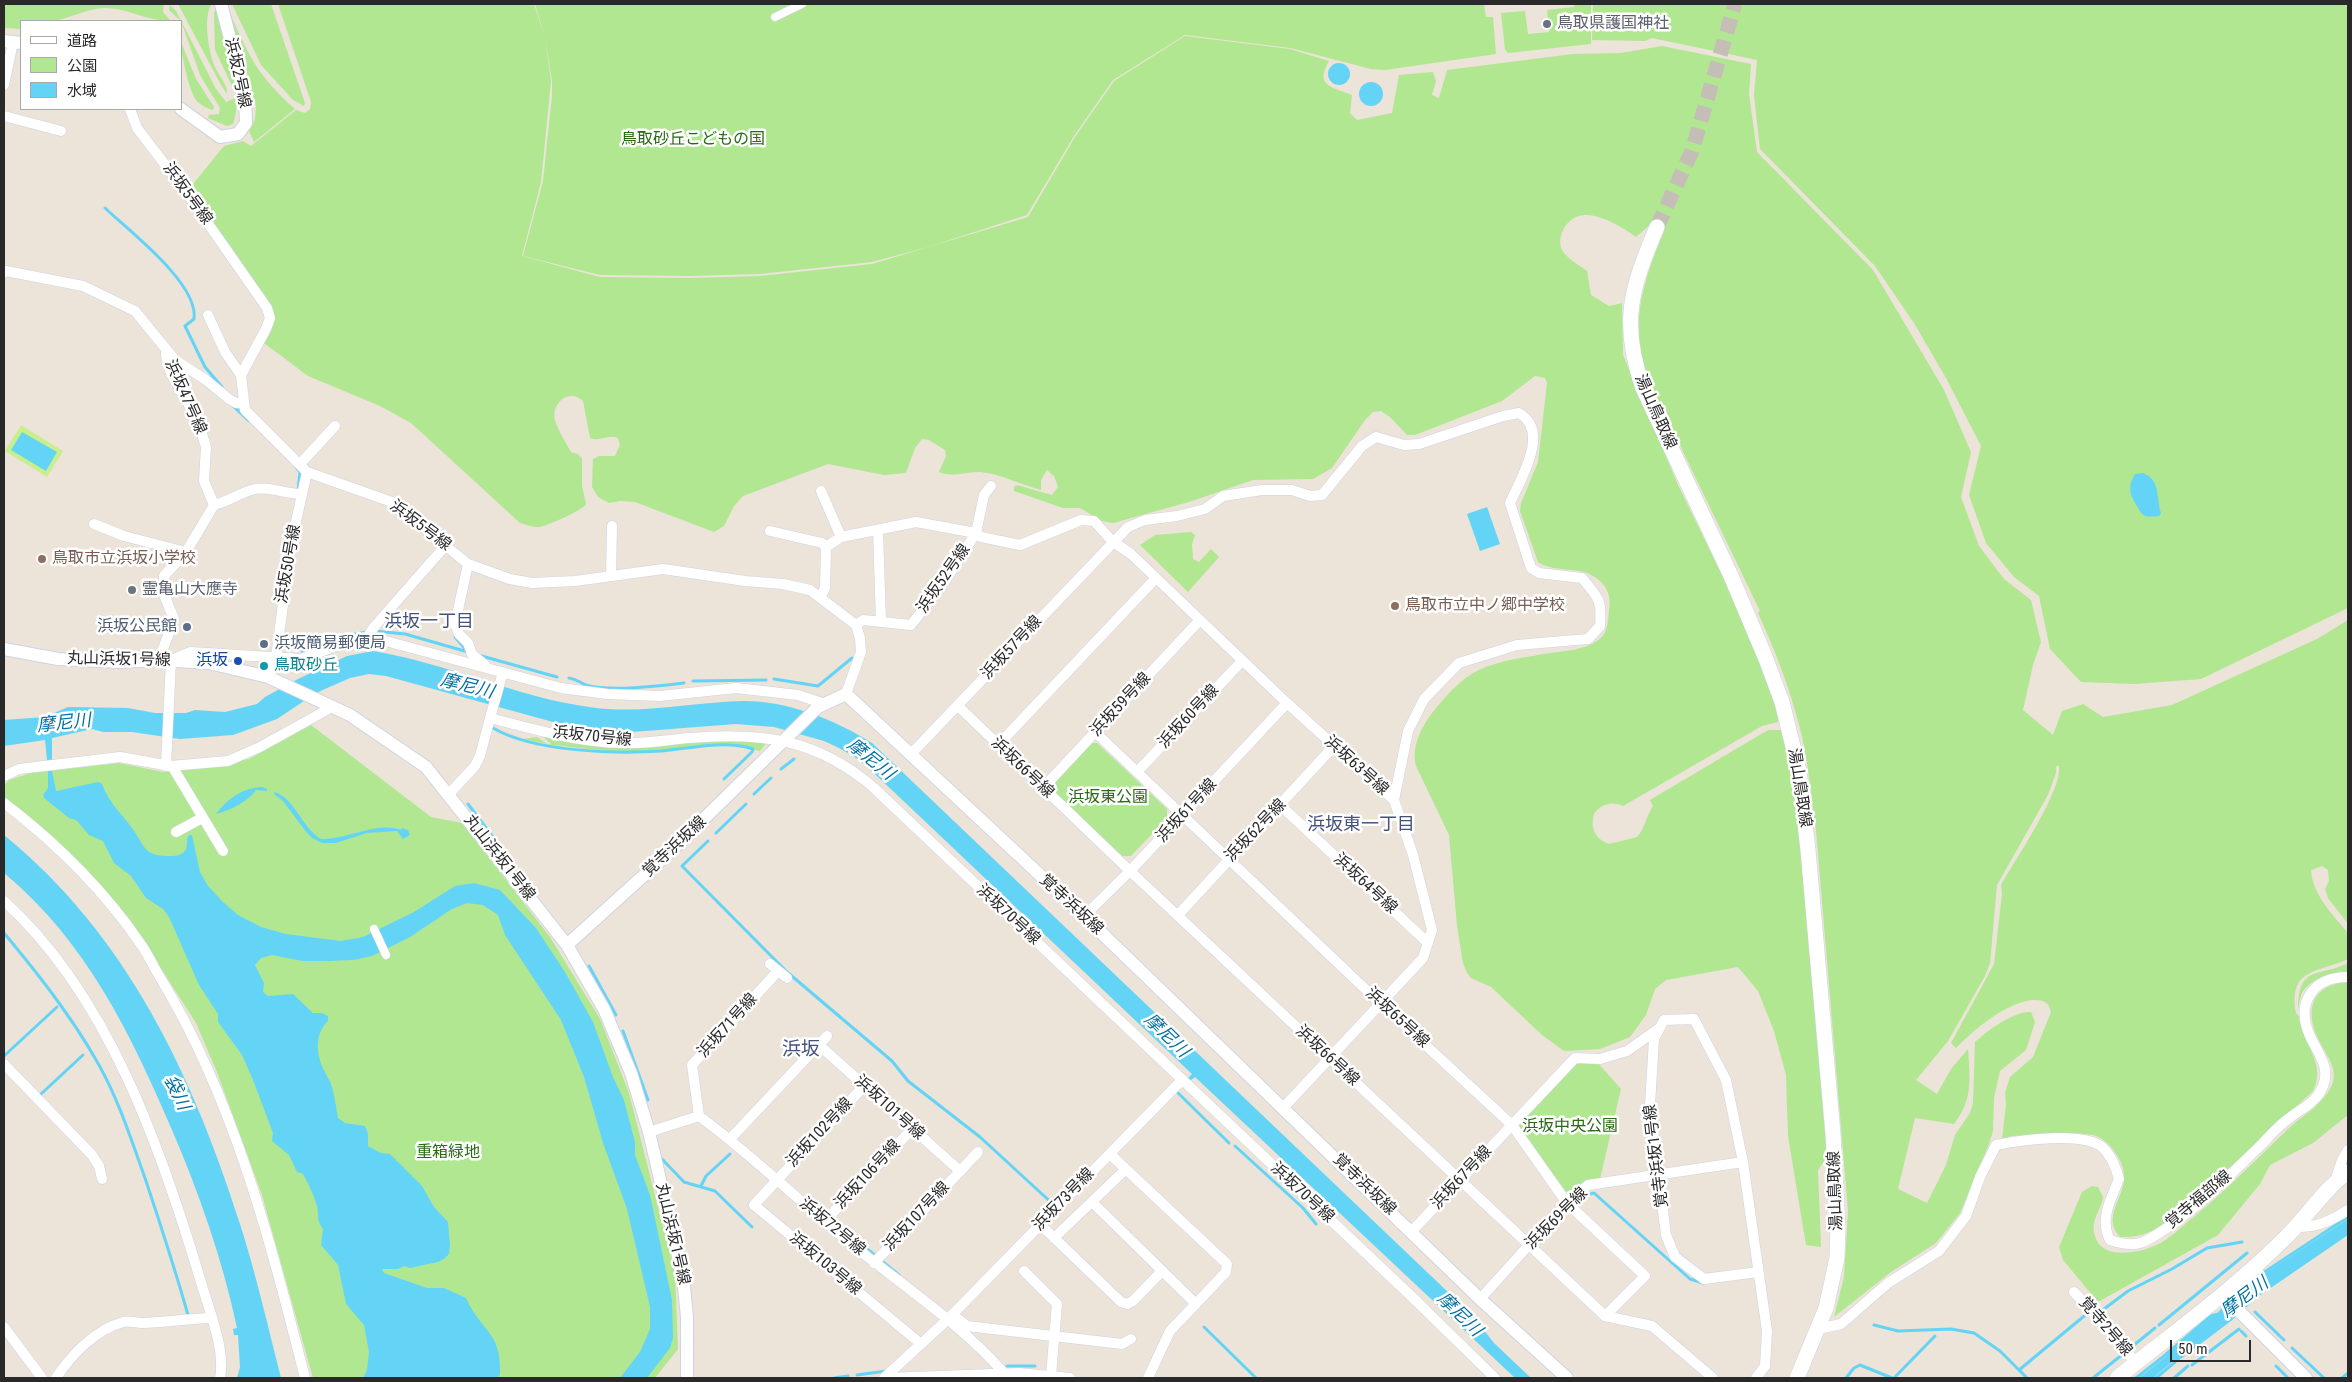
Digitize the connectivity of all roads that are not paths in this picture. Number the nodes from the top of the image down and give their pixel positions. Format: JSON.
{"nodes":[{"id":1,"x":221,"y":4,"type":"edge"},
{"id":2,"x":802,"y":4,"type":"edge"},
{"id":3,"x":775,"y":18,"type":"dead end"},
{"id":4,"x":13,"y":42,"type":"edge"},
{"id":5,"x":4,"y":85,"type":"edge"},
{"id":6,"x":130,"y":110,"type":"edge"},
{"id":7,"x":182,"y":110,"type":"edge"},
{"id":8,"x":4,"y":116,"type":"edge"},
{"id":9,"x":61,"y":131,"type":"dead end"},
{"id":10,"x":1657,"y":227,"type":"tunnel mouth"},
{"id":11,"x":4,"y":273,"type":"edge"},
{"id":12,"x":208,"y":315,"type":"dead end"},
{"id":13,"x":166,"y":352,"type":"junction"},
{"id":14,"x":241,"y":375,"type":"junction"},
{"id":15,"x":243,"y":403,"type":"junction"},
{"id":16,"x":335,"y":426,"type":"dead end"},
{"id":17,"x":304,"y":468,"type":"junction"},
{"id":18,"x":991,"y":486,"type":"dead end"},
{"id":19,"x":821,"y":491,"type":"dead end"},
{"id":20,"x":302,"y":494,"type":"junction"},
{"id":21,"x":214,"y":505,"type":"junction"},
{"id":22,"x":94,"y":524,"type":"dead end"},
{"id":23,"x":612,"y":526,"type":"dead end"},
{"id":24,"x":770,"y":531,"type":"dead end"},
{"id":25,"x":878,"y":531,"type":"junction"},
{"id":26,"x":976,"y":533,"type":"junction"},
{"id":27,"x":841,"y":536,"type":"junction"},
{"id":28,"x":1112,"y":541,"type":"junction"},
{"id":29,"x":446,"y":545,"type":"junction"},
{"id":30,"x":826,"y":547,"type":"junction"},
{"id":31,"x":186,"y":552,"type":"junction"},
{"id":32,"x":468,"y":564,"type":"junction"},
{"id":33,"x":611,"y":576,"type":"junction"},
{"id":34,"x":1156,"y":578,"type":"junction"},
{"id":35,"x":820,"y":598,"type":"junction"},
{"id":36,"x":881,"y":621,"type":"junction"},
{"id":37,"x":1199,"y":621,"type":"junction"},
{"id":38,"x":856,"y":625,"type":"junction"},
{"id":39,"x":367,"y":638,"type":"junction"},
{"id":40,"x":4,"y":649,"type":"edge"},
{"id":41,"x":276,"y":657,"type":"junction"},
{"id":42,"x":165,"y":660,"type":"junction"},
{"id":43,"x":1242,"y":661,"type":"junction"},
{"id":44,"x":490,"y":668,"type":"junction"},
{"id":45,"x":268,"y":677,"type":"junction"},
{"id":46,"x":502,"y":677,"type":"junction"},
{"id":47,"x":846,"y":694,"type":"junction"},
{"id":48,"x":1287,"y":704,"type":"junction"},
{"id":49,"x":821,"y":705,"type":"junction"},
{"id":50,"x":958,"y":706,"type":"junction"},
{"id":51,"x":332,"y":707,"type":"junction"},
{"id":52,"x":491,"y":714,"type":"junction"},
{"id":53,"x":1095,"y":732,"type":"junction"},
{"id":54,"x":787,"y":739,"type":"junction"},
{"id":55,"x":998,"y":745,"type":"junction"},
{"id":56,"x":1334,"y":746,"type":"junction"},
{"id":57,"x":912,"y":753,"type":"junction"},
{"id":58,"x":169,"y":766,"type":"junction"},
{"id":59,"x":1137,"y":772,"type":"junction"},
{"id":60,"x":4,"y":776,"type":"edge"},
{"id":61,"x":1042,"y":789,"type":"junction"},
{"id":62,"x":449,"y":794,"type":"junction"},
{"id":63,"x":1394,"y":800,"type":"junction"},
{"id":64,"x":4,"y":803,"type":"edge"},
{"id":65,"x":1280,"y":805,"type":"junction"},
{"id":66,"x":1183,"y":816,"type":"junction"},
{"id":67,"x":202,"y":818,"type":"junction"},
{"id":68,"x":176,"y":832,"type":"dead end"},
{"id":69,"x":223,"y":851,"type":"dead end"},
{"id":70,"x":1228,"y":859,"type":"junction"},
{"id":71,"x":1130,"y":872,"type":"junction"},
{"id":72,"x":4,"y":901,"type":"edge"},
{"id":73,"x":1178,"y":915,"type":"junction"},
{"id":74,"x":1084,"y":916,"type":"junction"},
{"id":75,"x":374,"y":929,"type":"dead end"},
{"id":76,"x":1428,"y":943,"type":"junction"},
{"id":77,"x":567,"y":945,"type":"junction"},
{"id":78,"x":386,"y":955,"type":"dead end"},
{"id":79,"x":2348,"y":977,"type":"edge"},
{"id":80,"x":787,"y":978,"type":"dead end"},
{"id":81,"x":1382,"y":1004,"type":"junction"},
{"id":82,"x":1659,"y":1029,"type":"junction"},
{"id":83,"x":827,"y":1036,"type":"dead end"},
{"id":84,"x":819,"y":1046,"type":"junction"},
{"id":85,"x":1330,"y":1058,"type":"junction"},
{"id":86,"x":4,"y":1064,"type":"edge"},
{"id":87,"x":1182,"y":1080,"type":"junction"},
{"id":88,"x":864,"y":1086,"type":"junction"},
{"id":89,"x":1284,"y":1107,"type":"junction"},
{"id":90,"x":698,"y":1116,"type":"junction"},
{"id":91,"x":1512,"y":1124,"type":"junction"},
{"id":92,"x":912,"y":1129,"type":"junction"},
{"id":93,"x":649,"y":1132,"type":"junction"},
{"id":94,"x":730,"y":1139,"type":"junction"},
{"id":95,"x":2348,"y":1150,"type":"edge"},
{"id":96,"x":978,"y":1152,"type":"dead end"},
{"id":97,"x":1114,"y":1158,"type":"dead end"},
{"id":98,"x":1743,"y":1162,"type":"junction"},
{"id":99,"x":1126,"y":1169,"type":"junction"},
{"id":100,"x":960,"y":1171,"type":"junction"},
{"id":101,"x":2348,"y":1172,"type":"edge"},
{"id":102,"x":1659,"y":1175,"type":"junction"},
{"id":103,"x":102,"y":1178,"type":"dead end"},
{"id":104,"x":1460,"y":1180,"type":"junction"},
{"id":105,"x":776,"y":1181,"type":"junction"},
{"id":106,"x":2334,"y":1182,"type":"junction"},
{"id":107,"x":1092,"y":1202,"type":"junction"},
{"id":108,"x":1567,"y":1203,"type":"junction"},
{"id":109,"x":2348,"y":1210,"type":"edge"},
{"id":110,"x":824,"y":1222,"type":"junction"},
{"id":111,"x":2295,"y":1227,"type":"junction"},
{"id":112,"x":1046,"y":1230,"type":"dead end"},
{"id":113,"x":1412,"y":1231,"type":"junction"},
{"id":114,"x":1054,"y":1238,"type":"junction"},
{"id":115,"x":1530,"y":1246,"type":"junction"},
{"id":116,"x":874,"y":1263,"type":"junction"},
{"id":117,"x":1024,"y":1271,"type":"dead end"},
{"id":118,"x":1162,"y":1271,"type":"junction"},
{"id":119,"x":1758,"y":1272,"type":"junction"},
{"id":120,"x":2074,"y":1292,"type":"dead end"},
{"id":121,"x":2225,"y":1296,"type":"junction"},
{"id":122,"x":1480,"y":1299,"type":"junction"},
{"id":123,"x":1196,"y":1304,"type":"junction"},
{"id":124,"x":1605,"y":1316,"type":"junction"},
{"id":125,"x":211,"y":1318,"type":"junction"},
{"id":126,"x":958,"y":1319,"type":"dead end"},
{"id":127,"x":947,"y":1320,"type":"junction"},
{"id":128,"x":4,"y":1327,"type":"edge"},
{"id":129,"x":1818,"y":1329,"type":"junction"},
{"id":130,"x":1055,"y":1337,"type":"junction"},
{"id":131,"x":1132,"y":1339,"type":"dead end"},
{"id":132,"x":921,"y":1344,"type":"junction"},
{"id":133,"x":2136,"y":1363,"type":"junction"},
{"id":134,"x":1004,"y":1373,"type":"junction"},
{"id":135,"x":950,"y":1376,"type":"edge"},
{"id":136,"x":1051,"y":1376,"type":"junction"},
{"id":137,"x":42,"y":1378,"type":"edge"},
{"id":138,"x":56,"y":1378,"type":"edge"},
{"id":139,"x":220,"y":1378,"type":"edge"},
{"id":140,"x":305,"y":1378,"type":"edge"},
{"id":141,"x":687,"y":1378,"type":"edge"},
{"id":142,"x":885,"y":1378,"type":"edge"},
{"id":143,"x":1070,"y":1378,"type":"edge"},
{"id":144,"x":1148,"y":1378,"type":"edge"},
{"id":145,"x":1495,"y":1378,"type":"edge"},
{"id":146,"x":1567,"y":1378,"type":"edge"},
{"id":147,"x":1714,"y":1378,"type":"edge"},
{"id":148,"x":1756,"y":1378,"type":"edge"},
{"id":149,"x":1797,"y":1378,"type":"edge"},
{"id":150,"x":2117,"y":1378,"type":"edge"},
{"id":151,"x":2306,"y":1378,"type":"edge"}],
"edges":[{"from":1,"to":7,"type":"street","name":"浜坂2号線"},
{"from":2,"to":3,"type":"street"},
{"from":4,"to":5,"type":"street"},
{"from":6,"to":14,"type":"street","name":"浜坂5号線"},
{"from":8,"to":9,"type":"street"},
{"from":10,"to":129,"type":"main road","name":"湯山鳥取線"},
{"from":11,"to":13,"type":"street"},
{"from":12,"to":14,"type":"street"},
{"from":13,"to":15,"type":"street"},
{"from":13,"to":21,"type":"street","name":"浜坂47号線"},
{"from":14,"to":15,"type":"street"},
{"from":15,"to":17,"type":"street","name":"浜坂5号線"},
{"from":16,"to":17,"type":"street"},
{"from":17,"to":20,"type":"street","name":"浜坂50号線"},
{"from":17,"to":29,"type":"street","name":"浜坂5号線"},
{"from":18,"to":26,"type":"street"},
{"from":19,"to":27,"type":"street"},
{"from":20,"to":21,"type":"street"},
{"from":20,"to":41,"type":"street","name":"浜坂50号線"},
{"from":21,"to":31,"type":"street"},
{"from":22,"to":31,"type":"street"},
{"from":23,"to":33,"type":"street"},
{"from":24,"to":30,"type":"street"},
{"from":25,"to":26,"type":"street","name":"浜坂52号線"},
{"from":25,"to":27,"type":"street","name":"浜坂52号線"},
{"from":25,"to":36,"type":"street"},
{"from":26,"to":28,"type":"street","name":"浜坂63号線"},
{"from":26,"to":36,"type":"street","name":"浜坂52号線"},
{"from":27,"to":30,"type":"street","name":"浜坂52号線"},
{"from":28,"to":34,"type":"street","name":"浜坂63号線"},
{"from":28,"to":50,"type":"street","name":"浜坂57号線"},
{"from":28,"to":63,"type":"street","name":"浜坂57号線"},
{"from":29,"to":32,"type":"street","name":"浜坂5号線"},
{"from":29,"to":39,"type":"street"},
{"from":30,"to":35,"type":"street"},
{"from":31,"to":42,"type":"street"},
{"from":32,"to":33,"type":"street","name":"浜坂5号線"},
{"from":32,"to":44,"type":"street"},
{"from":33,"to":35,"type":"street","name":"浜坂5号線"},
{"from":34,"to":37,"type":"street","name":"浜坂63号線"},
{"from":34,"to":55,"type":"street"},
{"from":35,"to":38,"type":"street","name":"浜坂5号線"},
{"from":36,"to":38,"type":"street","name":"浜坂52号線"},
{"from":37,"to":43,"type":"street","name":"浜坂63号線"},
{"from":37,"to":53,"type":"street","name":"浜坂59号線"},
{"from":38,"to":47,"type":"street"},
{"from":39,"to":41,"type":"street"},
{"from":39,"to":44,"type":"street"},
{"from":40,"to":42,"type":"street","name":"丸山浜坂1号線"},
{"from":41,"to":42,"type":"street"},
{"from":41,"to":45,"type":"street","name":"浜坂50号線"},
{"from":42,"to":45,"type":"street","name":"丸山浜坂1号線"},
{"from":42,"to":58,"type":"street"},
{"from":43,"to":48,"type":"street","name":"浜坂63号線"},
{"from":43,"to":59,"type":"street","name":"浜坂60号線"},
{"from":44,"to":46,"type":"street"},
{"from":45,"to":51,"type":"street","name":"丸山浜坂1号線"},
{"from":46,"to":49,"type":"street"},
{"from":46,"to":52,"type":"street"},
{"from":47,"to":49,"type":"street","name":"覚寺浜坂線"},
{"from":47,"to":57,"type":"street","name":"覚寺浜坂線"},
{"from":48,"to":56,"type":"street","name":"浜坂63号線"},
{"from":48,"to":66,"type":"street","name":"浜坂61号線"},
{"from":49,"to":54,"type":"street","name":"覚寺浜坂線"},
{"from":50,"to":55,"type":"street","name":"浜坂66号線"},
{"from":50,"to":57,"type":"street","name":"浜坂57号線"},
{"from":51,"to":58,"type":"street"},
{"from":51,"to":62,"type":"street","name":"丸山浜坂1号線"},
{"from":52,"to":54,"type":"street","name":"浜坂70号線"},
{"from":52,"to":62,"type":"street"},
{"from":53,"to":59,"type":"street","name":"浜坂65号線"},
{"from":53,"to":61,"type":"street","name":"浜坂59号線"},
{"from":54,"to":77,"type":"street","name":"覚寺浜坂線"},
{"from":54,"to":87,"type":"street","name":"浜坂70号線"},
{"from":55,"to":61,"type":"street","name":"浜坂66号線"},
{"from":56,"to":63,"type":"street","name":"浜坂63号線"},
{"from":56,"to":65,"type":"street","name":"浜坂62号線"},
{"from":57,"to":74,"type":"street","name":"覚寺浜坂線"},
{"from":58,"to":60,"type":"street"},
{"from":58,"to":67,"type":"street"},
{"from":59,"to":66,"type":"street","name":"浜坂65号線"},
{"from":61,"to":71,"type":"street","name":"浜坂66号線"},
{"from":62,"to":77,"type":"street","name":"丸山浜坂1号線"},
{"from":63,"to":76,"type":"street","name":"浜坂63号線"},
{"from":64,"to":140,"type":"street"},
{"from":65,"to":70,"type":"street","name":"浜坂62号線"},
{"from":65,"to":76,"type":"street","name":"浜坂64号線"},
{"from":66,"to":70,"type":"street","name":"浜坂65号線"},
{"from":66,"to":71,"type":"street","name":"浜坂61号線"},
{"from":67,"to":68,"type":"street"},
{"from":67,"to":69,"type":"street"},
{"from":70,"to":73,"type":"street","name":"浜坂62号線"},
{"from":70,"to":81,"type":"street","name":"浜坂65号線"},
{"from":71,"to":73,"type":"street","name":"浜坂66号線"},
{"from":71,"to":74,"type":"street","name":"浜坂61号線"},
{"from":72,"to":125,"type":"street"},
{"from":73,"to":85,"type":"street","name":"浜坂66号線"},
{"from":74,"to":89,"type":"street","name":"覚寺浜坂線"},
{"from":75,"to":78,"type":"street"},
{"from":76,"to":81,"type":"street","name":"浜坂63号線"},
{"from":77,"to":93,"type":"street","name":"丸山浜坂1号線"},
{"from":79,"to":129,"type":"street","name":"覚寺福部線"},
{"from":80,"to":90,"type":"street","name":"浜坂71号線"},
{"from":81,"to":85,"type":"street","name":"浜坂63号線"},
{"from":81,"to":91,"type":"street","name":"浜坂65号線"},
{"from":82,"to":91,"type":"street","name":"浜坂67号線"},
{"from":82,"to":98,"type":"street"},
{"from":82,"to":102,"type":"street","name":"覚寺浜坂1号線"},
{"from":83,"to":84,"type":"street"},
{"from":84,"to":88,"type":"street","name":"浜坂101号線"},
{"from":84,"to":94,"type":"street"},
{"from":85,"to":89,"type":"street","name":"浜坂63号線"},
{"from":85,"to":104,"type":"street","name":"浜坂66号線"},
{"from":86,"to":103,"type":"street"},
{"from":87,"to":127,"type":"street","name":"浜坂73号線"},
{"from":87,"to":145,"type":"street","name":"浜坂70号線"},
{"from":88,"to":92,"type":"street","name":"浜坂101号線"},
{"from":88,"to":105,"type":"street","name":"浜坂102号線"},
{"from":89,"to":113,"type":"street","name":"覚寺浜坂線"},
{"from":90,"to":93,"type":"street"},
{"from":90,"to":94,"type":"street","name":"浜坂72号線"},
{"from":91,"to":104,"type":"street","name":"浜坂67号線"},
{"from":91,"to":108,"type":"street","name":"浜坂65号線"},
{"from":92,"to":100,"type":"street","name":"浜坂101号線"},
{"from":92,"to":110,"type":"street","name":"浜坂106号線"},
{"from":93,"to":141,"type":"street","name":"丸山浜坂1号線"},
{"from":94,"to":105,"type":"street","name":"浜坂72号線"},
{"from":95,"to":106,"type":"street"},
{"from":96,"to":100,"type":"street","name":"浜坂107号線"},
{"from":97,"to":99,"type":"street"},
{"from":98,"to":102,"type":"street","name":"浜坂69号線"},
{"from":98,"to":119,"type":"street"},
{"from":99,"to":107,"type":"street"},
{"from":99,"to":123,"type":"street"},
{"from":100,"to":116,"type":"street","name":"浜坂107号線"},
{"from":101,"to":106,"type":"main road"},
{"from":102,"to":108,"type":"street","name":"浜坂69号線"},
{"from":102,"to":119,"type":"street","name":"覚寺浜坂1号線"},
{"from":104,"to":113,"type":"street","name":"浜坂67号線"},
{"from":104,"to":115,"type":"street","name":"浜坂66号線"},
{"from":105,"to":110,"type":"street","name":"浜坂72号線"},
{"from":105,"to":132,"type":"street","name":"浜坂103号線"},
{"from":106,"to":111,"type":"main road"},
{"from":107,"to":114,"type":"street"},
{"from":107,"to":118,"type":"street"},
{"from":108,"to":115,"type":"street","name":"浜坂69号線"},
{"from":108,"to":124,"type":"street","name":"浜坂65号線"},
{"from":109,"to":111,"type":"street"},
{"from":110,"to":116,"type":"street","name":"浜坂72号線"},
{"from":111,"to":121,"type":"main road"},
{"from":112,"to":114,"type":"street"},
{"from":113,"to":122,"type":"street","name":"覚寺浜坂線"},
{"from":114,"to":118,"type":"street"},
{"from":115,"to":122,"type":"street","name":"浜坂69号線"},
{"from":115,"to":124,"type":"street","name":"浜坂66号線"},
{"from":116,"to":127,"type":"street","name":"浜坂72号線"},
{"from":117,"to":130,"type":"street"},
{"from":118,"to":123,"type":"street"},
{"from":119,"to":148,"type":"street"},
{"from":120,"to":133,"type":"street","name":"覚寺2号線"},
{"from":121,"to":133,"type":"main road"},
{"from":121,"to":151,"type":"street"},
{"from":122,"to":146,"type":"street","name":"覚寺浜坂線"},
{"from":123,"to":144,"type":"street"},
{"from":124,"to":147,"type":"street"},
{"from":125,"to":138,"type":"street"},
{"from":125,"to":139,"type":"street"},
{"from":126,"to":130,"type":"street"},
{"from":127,"to":132,"type":"street","name":"浜坂73号線"},
{"from":127,"to":134,"type":"street","name":"浜坂72号線"},
{"from":128,"to":137,"type":"street"},
{"from":129,"to":149,"type":"main road","name":"湯山鳥取線"},
{"from":130,"to":131,"type":"street"},
{"from":130,"to":136,"type":"street"},
{"from":132,"to":142,"type":"street","name":"浜坂73号線"},
{"from":133,"to":150,"type":"main road"},
{"from":134,"to":135,"type":"street"},
{"from":134,"to":136,"type":"street"},
{"from":135,"to":142,"type":"street"},
{"from":136,"to":143,"type":"street"}]}
